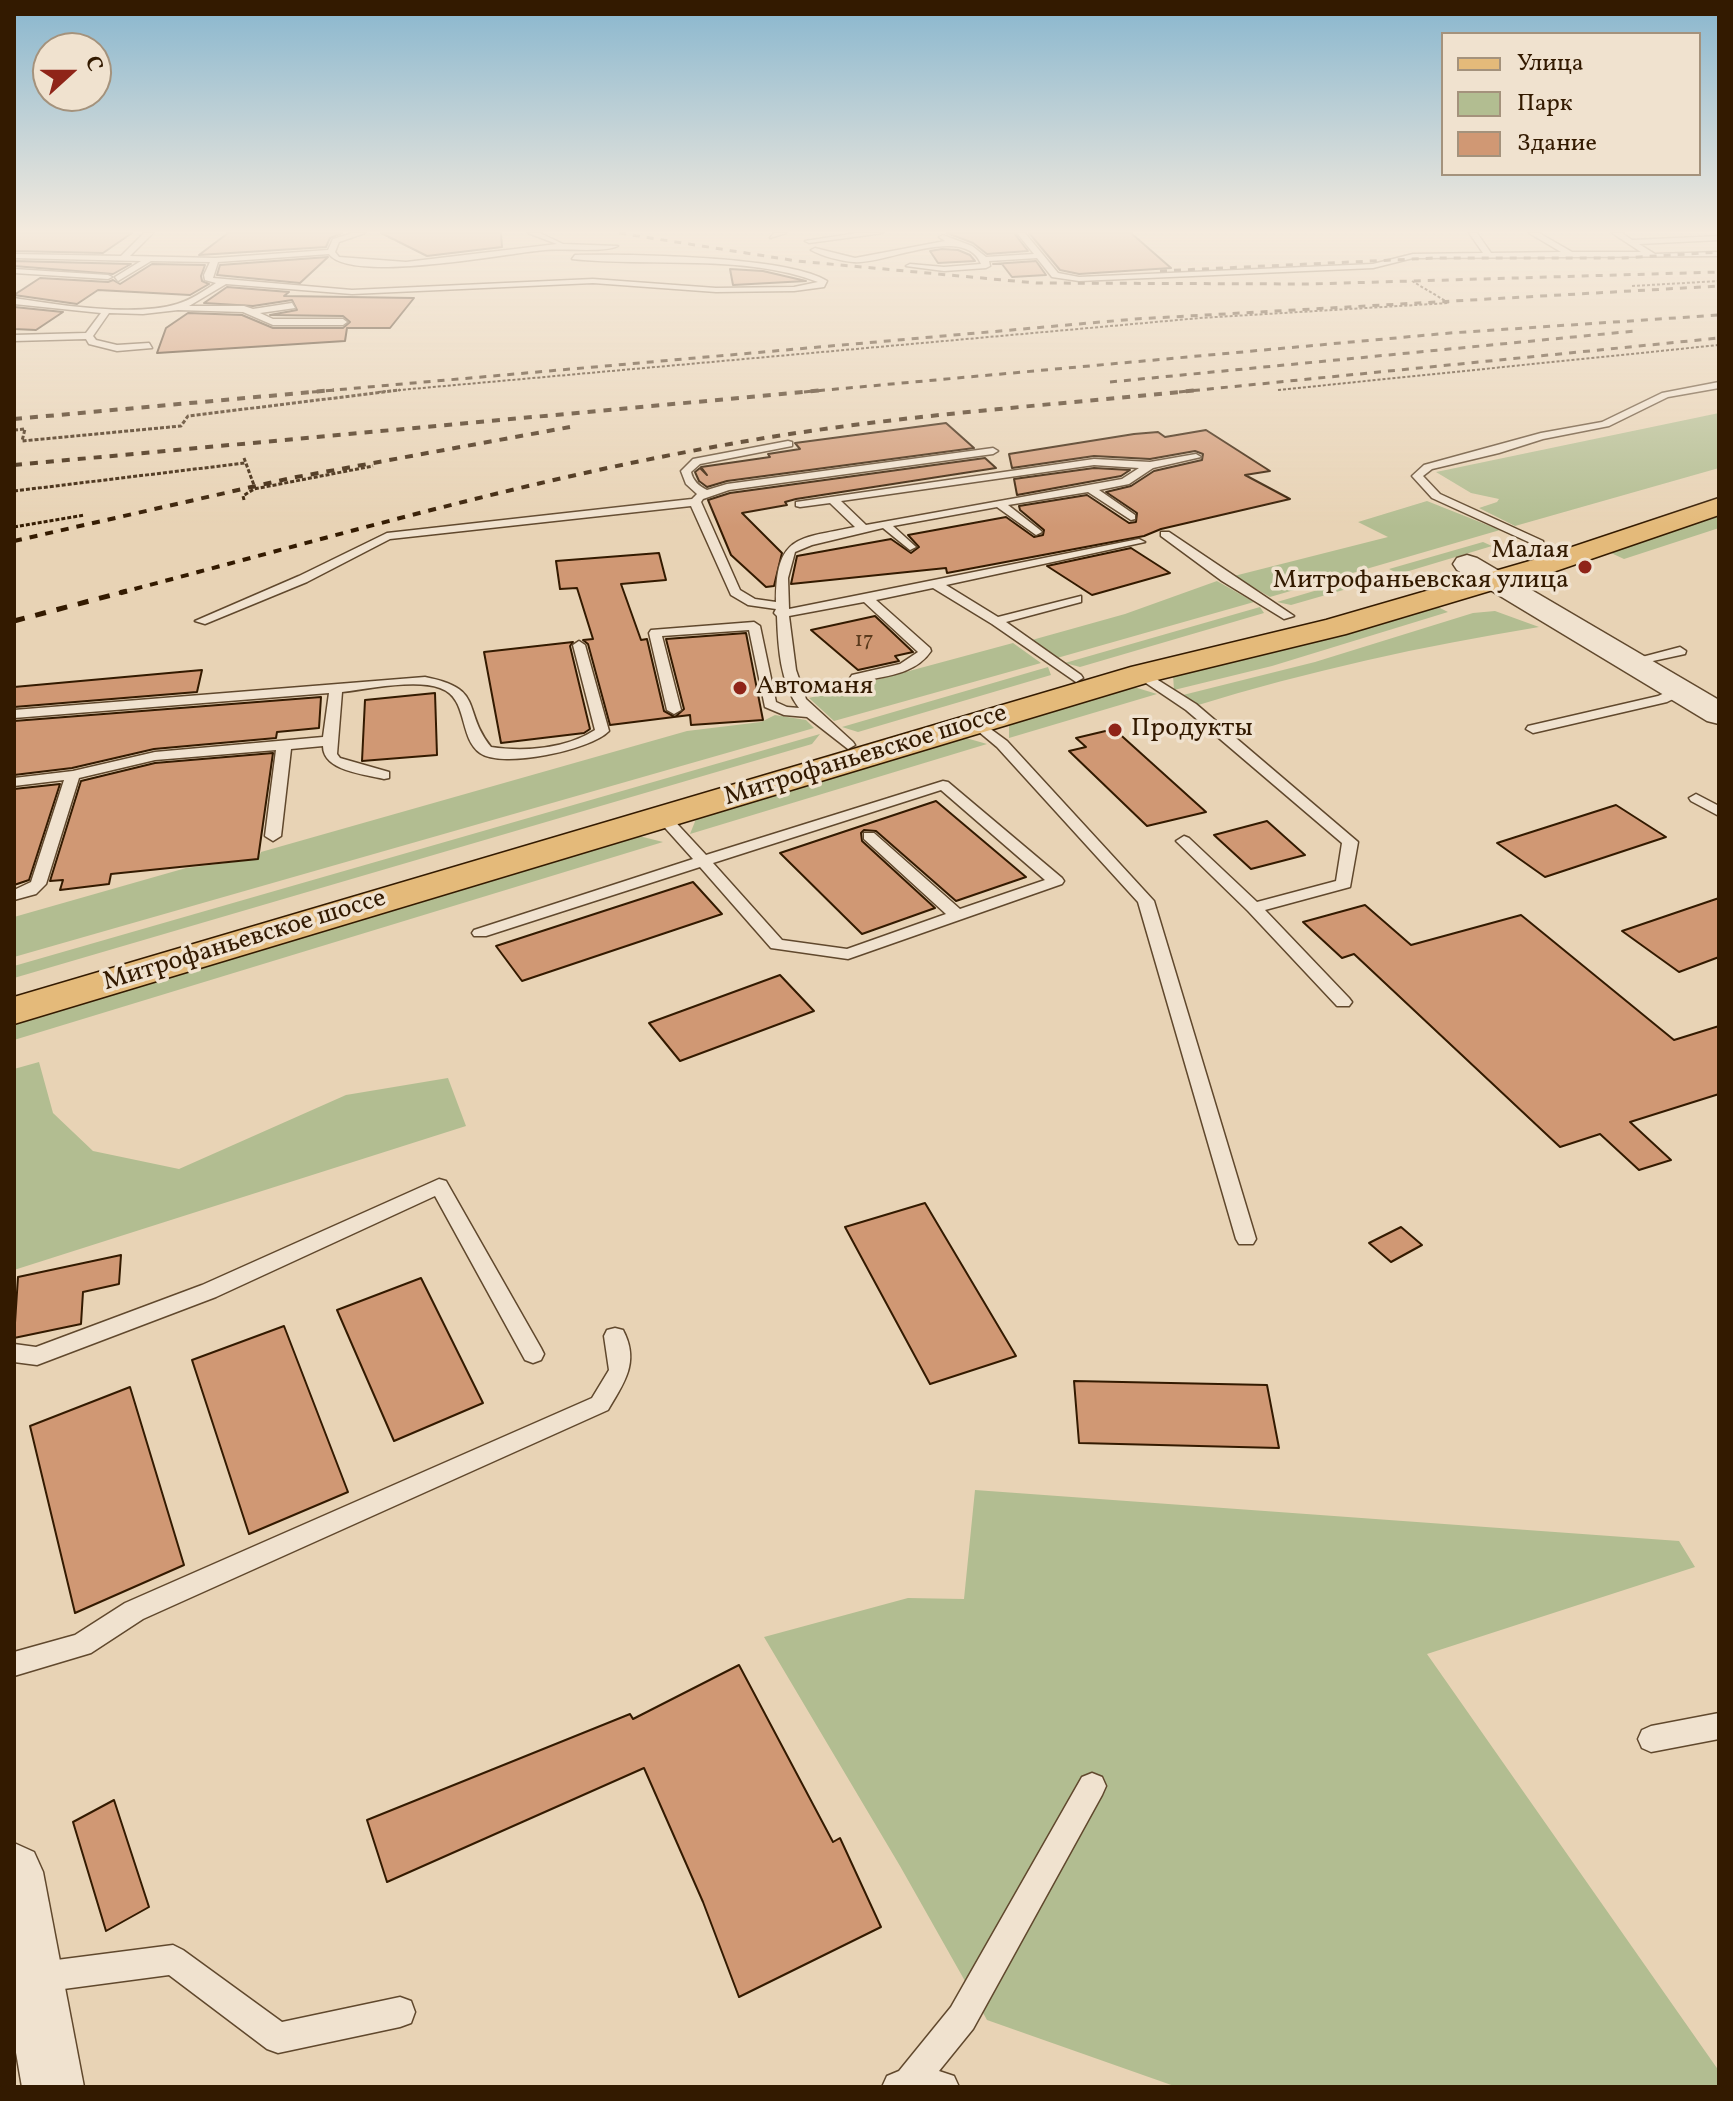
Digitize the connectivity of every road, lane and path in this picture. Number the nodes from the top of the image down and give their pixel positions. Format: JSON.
{"nodes":[{"id":1,"x":92,"y":331,"type":"edge"},
{"id":2,"x":1054,"y":331,"type":"edge"},
{"id":3,"x":89,"y":336,"type":"junction"},
{"id":4,"x":14,"y":338,"type":"edge"},
{"id":5,"x":1719,"y":345,"type":"edge"},
{"id":6,"x":149,"y":346,"type":"dead end"},
{"id":7,"x":1719,"y":385,"type":"edge"},
{"id":8,"x":1278,"y":390,"type":"dead end"},
{"id":9,"x":14,"y":430,"type":"edge"},
{"id":10,"x":788,"y":444,"type":"dead end"},
{"id":11,"x":993,"y":451,"type":"dead end"},
{"id":12,"x":1196,"y":457,"type":"dead end"},
{"id":13,"x":1150,"y":465,"type":"junction"},
{"id":14,"x":373,"y":466,"type":"dead end"},
{"id":15,"x":932,"y":473,"type":"dead end"},
{"id":16,"x":1090,"y":488,"type":"junction"},
{"id":17,"x":1719,"y":488,"type":"edge"},
{"id":18,"x":254,"y":489,"type":"junction"},
{"id":19,"x":14,"y":491,"type":"edge"},
{"id":20,"x":706,"y":494,"type":"junction"},
{"id":21,"x":960,"y":497,"type":"junction"},
{"id":22,"x":832,"y":499,"type":"junction"},
{"id":23,"x":244,"y":500,"type":"dead end"},
{"id":24,"x":695,"y":502,"type":"junction"},
{"id":25,"x":800,"y":504,"type":"dead end"},
{"id":26,"x":1000,"y":504,"type":"junction"},
{"id":27,"x":1719,"y":506,"type":"edge"},
{"id":28,"x":85,"y":515,"type":"dead end"},
{"id":29,"x":1131,"y":517,"type":"dead end"},
{"id":30,"x":886,"y":525,"type":"junction"},
{"id":31,"x":14,"y":527,"type":"edge"},
{"id":32,"x":864,"y":529,"type":"junction"},
{"id":33,"x":1036,"y":532,"type":"dead end"},
{"id":34,"x":1165,"y":534,"type":"dead end"},
{"id":35,"x":1139,"y":542,"type":"dead end"},
{"id":36,"x":1539,"y":543,"type":"junction"},
{"id":37,"x":910,"y":547,"type":"dead end"},
{"id":38,"x":1480,"y":572,"type":"junction"},
{"id":39,"x":935,"y":584,"type":"junction"},
{"id":40,"x":867,"y":598,"type":"junction"},
{"id":41,"x":1077,"y":599,"type":"dead end"},
{"id":42,"x":728,"y":602,"type":"dead end"},
{"id":43,"x":752,"y":602,"type":"junction"},
{"id":44,"x":780,"y":609,"type":"junction"},
{"id":45,"x":1288,"y":616,"type":"junction"},
{"id":46,"x":201,"y":621,"type":"dead end"},
{"id":47,"x":996,"y":621,"type":"junction"},
{"id":48,"x":579,"y":645,"type":"dead end"},
{"id":49,"x":1680,"y":651,"type":"dead end"},
{"id":50,"x":1630,"y":662,"type":"junction"},
{"id":51,"x":1142,"y":674,"type":"junction"},
{"id":52,"x":857,"y":678,"type":"dead end"},
{"id":53,"x":1076,"y":678,"type":"junction"},
{"id":54,"x":336,"y":688,"type":"junction"},
{"id":55,"x":1678,"y":691,"type":"junction"},
{"id":56,"x":674,"y":710,"type":"dead end"},
{"id":57,"x":813,"y":713,"type":"junction"},
{"id":58,"x":14,"y":714,"type":"edge"},
{"id":59,"x":1719,"y":714,"type":"edge"},
{"id":60,"x":977,"y":723,"type":"junction"},
{"id":61,"x":1533,"y":729,"type":"dead end"},
{"id":62,"x":330,"y":741,"type":"junction"},
{"id":63,"x":284,"y":745,"type":"junction"},
{"id":64,"x":848,"y":745,"type":"junction"},
{"id":65,"x":73,"y":775,"type":"junction"},
{"id":66,"x":384,"y":775,"type":"dead end"},
{"id":67,"x":14,"y":782,"type":"edge"},
{"id":68,"x":1696,"y":798,"type":"dead end"},
{"id":69,"x":1719,"y":812,"type":"edge"},
{"id":70,"x":663,"y":817,"type":"junction"},
{"id":71,"x":273,"y":836,"type":"dead end"},
{"id":72,"x":869,"y":836,"type":"dead end"},
{"id":73,"x":1184,"y":841,"type":"dead end"},
{"id":74,"x":703,"y":861,"type":"junction"},
{"id":75,"x":14,"y":895,"type":"edge"},
{"id":76,"x":1254,"y":908,"type":"junction"},
{"id":77,"x":958,"y":916,"type":"junction"},
{"id":78,"x":480,"y":933,"type":"dead end"},
{"id":79,"x":14,"y":990,"type":"edge"},
{"id":80,"x":1343,"y":1002,"type":"dead end"},
{"id":81,"x":14,"y":1011,"type":"edge"},
{"id":82,"x":1246,"y":1239,"type":"dead end"},
{"id":83,"x":615,"y":1336,"type":"dead end"},
{"id":84,"x":14,"y":1353,"type":"edge"},
{"id":85,"x":533,"y":1354,"type":"dead end"},
{"id":86,"x":14,"y":1664,"type":"edge"},
{"id":87,"x":1719,"y":1726,"type":"edge"},
{"id":88,"x":1651,"y":1739,"type":"dead end"},
{"id":89,"x":1092,"y":1786,"type":"dead end"},
{"id":90,"x":14,"y":1872,"type":"edge"},
{"id":91,"x":33,"y":1978,"type":"junction"},
{"id":92,"x":400,"y":2012,"type":"dead end"},
{"id":93,"x":904,"y":2084,"type":"edge"},
{"id":94,"x":53,"y":2087,"type":"edge"},
{"id":95,"x":943,"y":2087,"type":"edge"}],
"edges":[{"from":1,"to":3,"type":"lane"},
{"from":2,"to":9,"type":"path"},
{"from":3,"to":4,"type":"lane"},
{"from":3,"to":6,"type":"lane"},
{"from":5,"to":8,"type":"path"},
{"from":7,"to":36,"type":"lane"},
{"from":10,"to":20,"type":"lane"},
{"from":11,"to":20,"type":"lane"},
{"from":12,"to":13,"type":"lane"},
{"from":13,"to":16,"type":"lane"},
{"from":13,"to":21,"type":"lane"},
{"from":14,"to":18,"type":"path"},
{"from":15,"to":21,"type":"lane"},
{"from":16,"to":26,"type":"lane"},
{"from":16,"to":29,"type":"lane"},
{"from":17,"to":36,"type":"main road","name":"Митрофаньевское шоссе"},
{"from":18,"to":19,"type":"path"},
{"from":18,"to":23,"type":"path"},
{"from":20,"to":24,"type":"lane"},
{"from":21,"to":22,"type":"lane"},
{"from":21,"to":26,"type":"lane"},
{"from":21,"to":30,"type":"lane"},
{"from":22,"to":25,"type":"lane"},
{"from":22,"to":32,"type":"lane"},
{"from":24,"to":43,"type":"lane"},
{"from":24,"to":46,"type":"lane"},
{"from":26,"to":33,"type":"lane"},
{"from":27,"to":38,"type":"main road","name":"Митрофаньевское шоссе"},
{"from":28,"to":31,"type":"path"},
{"from":30,"to":32,"type":"lane"},
{"from":30,"to":37,"type":"lane"},
{"from":32,"to":44,"type":"lane"},
{"from":34,"to":45,"type":"lane"},
{"from":35,"to":39,"type":"lane"},
{"from":36,"to":38,"type":"main road","name":"Митрофаньевское шоссе"},
{"from":38,"to":45,"type":"main road","name":"Митрофаньевское шоссе"},
{"from":38,"to":50,"type":"street"},
{"from":38,"to":51,"type":"main road","name":"Митрофаньевское шоссе"},
{"from":39,"to":40,"type":"lane"},
{"from":39,"to":47,"type":"lane"},
{"from":40,"to":44,"type":"lane"},
{"from":40,"to":52,"type":"lane"},
{"from":41,"to":47,"type":"lane"},
{"from":42,"to":43,"type":"lane"},
{"from":43,"to":44,"type":"lane"},
{"from":44,"to":57,"type":"lane"},
{"from":45,"to":53,"type":"main road","name":"Митрофаньевское шоссе"},
{"from":47,"to":53,"type":"lane"},
{"from":48,"to":54,"type":"lane"},
{"from":49,"to":50,"type":"lane"},
{"from":50,"to":55,"type":"street"},
{"from":51,"to":60,"type":"main road","name":"Митрофаньевское шоссе"},
{"from":51,"to":76,"type":"lane"},
{"from":53,"to":64,"type":"main road","name":"Митрофаньевское шоссе"},
{"from":54,"to":58,"type":"lane"},
{"from":54,"to":62,"type":"lane"},
{"from":55,"to":59,"type":"street"},
{"from":55,"to":61,"type":"lane"},
{"from":56,"to":57,"type":"lane"},
{"from":57,"to":64,"type":"lane"},
{"from":60,"to":70,"type":"main road","name":"Митрофаньевское шоссе"},
{"from":60,"to":82,"type":"lane"},
{"from":62,"to":63,"type":"lane"},
{"from":62,"to":66,"type":"lane"},
{"from":63,"to":65,"type":"lane"},
{"from":63,"to":71,"type":"lane"},
{"from":64,"to":79,"type":"main road","name":"Митрофаньевское шоссе"},
{"from":65,"to":67,"type":"lane"},
{"from":65,"to":75,"type":"lane"},
{"from":68,"to":69,"type":"lane"},
{"from":70,"to":74,"type":"lane"},
{"from":70,"to":81,"type":"main road","name":"Митрофаньевское шоссе"},
{"from":72,"to":77,"type":"lane"},
{"from":73,"to":76,"type":"lane"},
{"from":74,"to":77,"type":"lane"},
{"from":74,"to":77,"type":"lane"},
{"from":74,"to":78,"type":"lane"},
{"from":76,"to":80,"type":"lane"},
{"from":83,"to":86,"type":"lane"},
{"from":84,"to":85,"type":"lane"},
{"from":87,"to":88,"type":"lane"},
{"from":89,"to":93,"type":"lane"},
{"from":90,"to":91,"type":"street"},
{"from":91,"to":92,"type":"lane"},
{"from":91,"to":94,"type":"street"},
{"from":93,"to":95,"type":"lane"}]}
